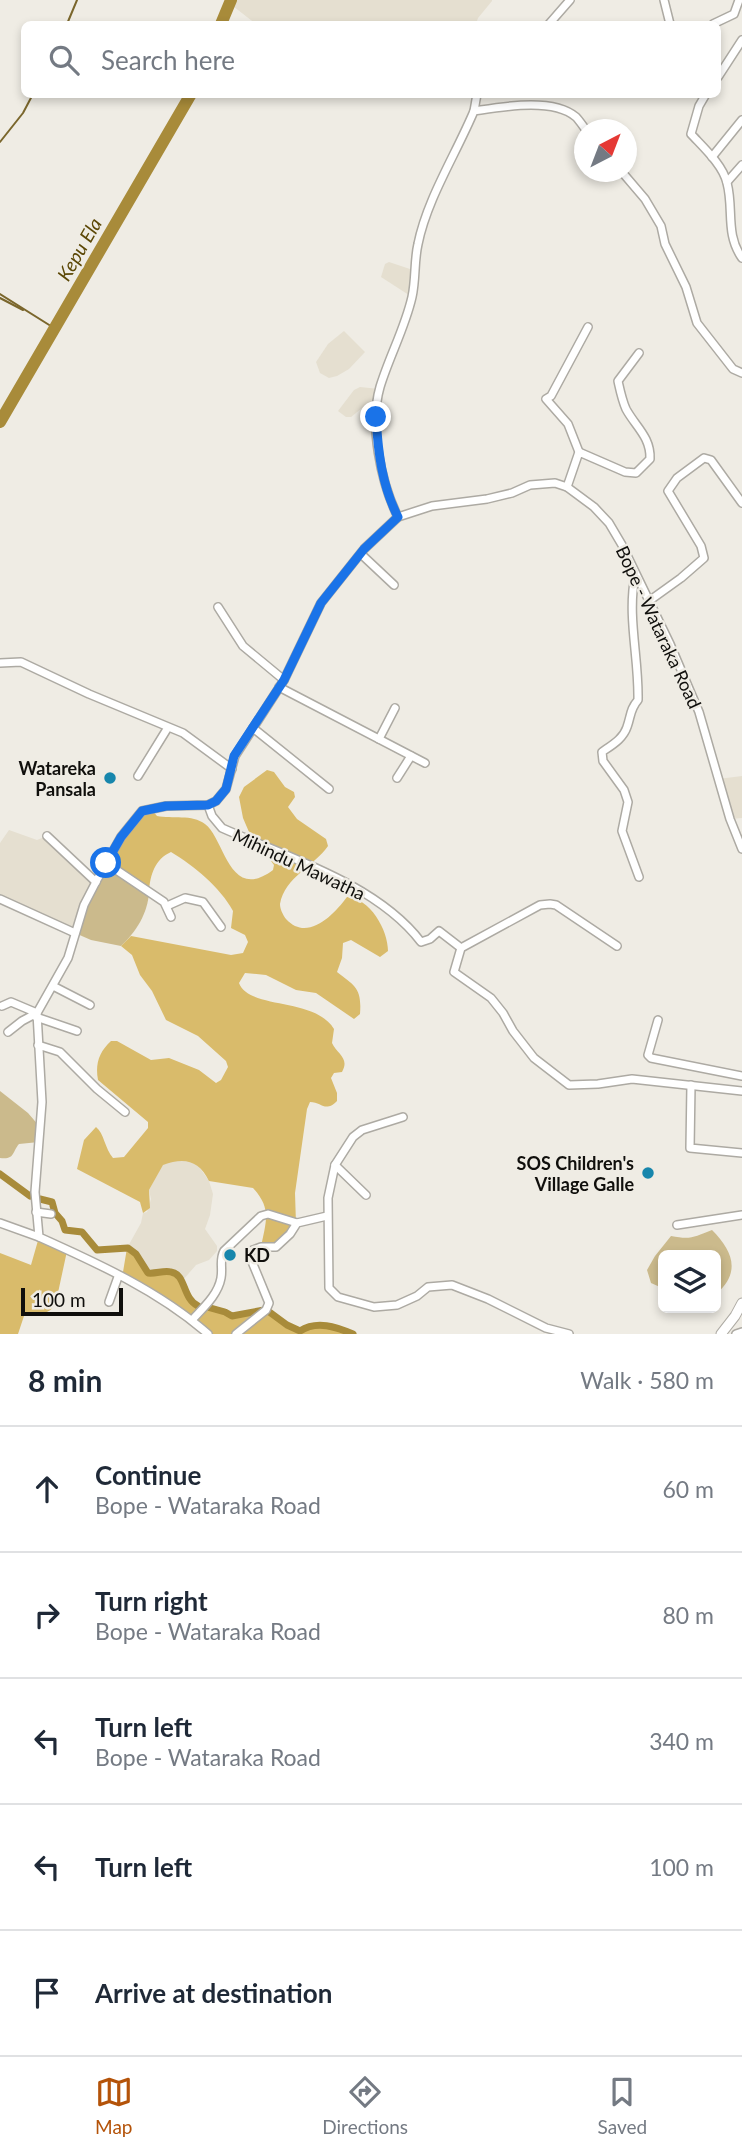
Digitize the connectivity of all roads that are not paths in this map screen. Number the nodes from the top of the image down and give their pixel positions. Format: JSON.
{"nodes":[{"id":1,"x":570,"y":0,"type":"edge"},
{"id":2,"x":664,"y":0,"type":"edge"},
{"id":3,"x":739,"y":0,"type":"edge"},
{"id":4,"x":552,"y":21,"type":"edge"},
{"id":5,"x":669,"y":21,"type":"edge"},
{"id":6,"x":720,"y":21,"type":"edge"},
{"id":7,"x":742,"y":40,"type":"edge"},
{"id":8,"x":721,"y":72,"type":"edge"},
{"id":9,"x":476,"y":98,"type":"edge"},
{"id":10,"x":704,"y":98,"type":"edge"},
{"id":11,"x":474,"y":111,"type":"junction"},
{"id":12,"x":577,"y":119,"type":"edge"},
{"id":13,"x":742,"y":120,"type":"edge"},
{"id":14,"x":712,"y":157,"type":"junction"},
{"id":15,"x":742,"y":165,"type":"edge"},
{"id":16,"x":727,"y":181,"type":"junction"},
{"id":17,"x":631,"y":182,"type":"edge"},
{"id":18,"x":742,"y":258,"type":"edge"},
{"id":19,"x":588,"y":327,"type":"dead end"},
{"id":20,"x":639,"y":353,"type":"dead end"},
{"id":21,"x":742,"y":373,"type":"edge"},
{"id":22,"x":579,"y":452,"type":"junction"},
{"id":23,"x":567,"y":487,"type":"junction"},
{"id":24,"x":742,"y":503,"type":"edge"},
{"id":25,"x":398,"y":517,"type":"junction"},
{"id":26,"x":361,"y":554,"type":"junction"},
{"id":27,"x":635,"y":575,"type":"junction"},
{"id":28,"x":394,"y":585,"type":"dead end"},
{"id":29,"x":649,"y":600,"type":"junction"},
{"id":30,"x":218,"y":607,"type":"dead end"},
{"id":31,"x":0,"y":663,"type":"edge"},
{"id":32,"x":284,"y":680,"type":"junction"},
{"id":33,"x":279,"y":688,"type":"junction"},
{"id":34,"x":396,"y":708,"type":"dead end"},
{"id":35,"x":253,"y":728,"type":"junction"},
{"id":36,"x":167,"y":729,"type":"junction"},
{"id":37,"x":379,"y":739,"type":"junction"},
{"id":38,"x":411,"y":756,"type":"junction"},
{"id":39,"x":425,"y":763,"type":"dead end"},
{"id":40,"x":232,"y":769,"type":"junction"},
{"id":41,"x":138,"y":776,"type":"dead end"},
{"id":42,"x":397,"y":778,"type":"dead end"},
{"id":43,"x":330,"y":789,"type":"dead end"},
{"id":44,"x":208,"y":805,"type":"junction"},
{"id":45,"x":47,"y":836,"type":"dead end"},
{"id":46,"x":742,"y":849,"type":"edge"},
{"id":47,"x":106,"y":863,"type":"junction"},
{"id":48,"x":639,"y":877,"type":"dead end"},
{"id":49,"x":96,"y":882,"type":"junction"},
{"id":50,"x":0,"y":899,"type":"edge"},
{"id":51,"x":167,"y":906,"type":"junction"},
{"id":52,"x":171,"y":917,"type":"dead end"},
{"id":53,"x":221,"y":927,"type":"dead end"},
{"id":54,"x":75,"y":933,"type":"junction"},
{"id":55,"x":617,"y":946,"type":"dead end"},
{"id":56,"x":461,"y":948,"type":"junction"},
{"id":57,"x":53,"y":985,"type":"junction"},
{"id":58,"x":90,"y":1005,"type":"dead end"},
{"id":59,"x":2,"y":1006,"type":"edge"},
{"id":60,"x":37,"y":1015,"type":"junction"},
{"id":61,"x":658,"y":1020,"type":"dead end"},
{"id":62,"x":77,"y":1031,"type":"dead end"},
{"id":63,"x":8,"y":1032,"type":"dead end"},
{"id":64,"x":38,"y":1045,"type":"junction"},
{"id":65,"x":742,"y":1076,"type":"edge"},
{"id":66,"x":691,"y":1085,"type":"junction"},
{"id":67,"x":742,"y":1091,"type":"edge"},
{"id":68,"x":125,"y":1112,"type":"dead end"},
{"id":69,"x":402,"y":1117,"type":"dead end"},
{"id":70,"x":742,"y":1153,"type":"edge"},
{"id":71,"x":335,"y":1165,"type":"junction"},
{"id":72,"x":366,"y":1195,"type":"dead end"},
{"id":73,"x":36,"y":1212,"type":"junction"},
{"id":74,"x":51,"y":1214,"type":"dead end"},
{"id":75,"x":742,"y":1215,"type":"edge"},
{"id":76,"x":327,"y":1216,"type":"junction"},
{"id":77,"x":0,"y":1223,"type":"edge"},
{"id":78,"x":297,"y":1223,"type":"junction"},
{"id":79,"x":677,"y":1225,"type":"dead end"},
{"id":80,"x":39,"y":1237,"type":"junction"},
{"id":81,"x":87,"y":1248,"type":"dead end"},
{"id":82,"x":87,"y":1258,"type":"junction"},
{"id":83,"x":118,"y":1277,"type":"junction"},
{"id":84,"x":109,"y":1302,"type":"dead end"},
{"id":85,"x":742,"y":1303,"type":"edge"},
{"id":86,"x":192,"y":1320,"type":"junction"},
{"id":87,"x":742,"y":1332,"type":"edge"},
{"id":88,"x":208,"y":1334,"type":"edge"},
{"id":89,"x":236,"y":1334,"type":"edge"},
{"id":90,"x":569,"y":1334,"type":"edge"},
{"id":91,"x":721,"y":1334,"type":"edge"},
{"id":92,"x":736,"y":1334,"type":"edge"}],
"edges":[{"from":1,"to":4,"type":"street"},
{"from":2,"to":5,"type":"street"},
{"from":3,"to":6,"type":"street"},
{"from":7,"to":8,"type":"street"},
{"from":9,"to":11,"type":"street"},
{"from":10,"to":14,"type":"street"},
{"from":11,"to":12,"type":"street"},
{"from":11,"to":25,"type":"street"},
{"from":13,"to":14,"type":"street"},
{"from":14,"to":16,"type":"street"},
{"from":15,"to":16,"type":"street"},
{"from":16,"to":18,"type":"street"},
{"from":17,"to":21,"type":"street"},
{"from":19,"to":22,"type":"street"},
{"from":20,"to":22,"type":"street"},
{"from":22,"to":23,"type":"street"},
{"from":23,"to":25,"type":"street"},
{"from":23,"to":27,"type":"street","name":"Bope - Wataraka Road"},
{"from":24,"to":29,"type":"street"},
{"from":25,"to":26,"type":"street"},
{"from":26,"to":28,"type":"street"},
{"from":26,"to":32,"type":"street"},
{"from":27,"to":29,"type":"street","name":"Bope - Wataraka Road"},
{"from":27,"to":48,"type":"street"},
{"from":29,"to":46,"type":"street","name":"Bope - Wataraka Road"},
{"from":30,"to":32,"type":"street"},
{"from":31,"to":36,"type":"street"},
{"from":32,"to":33,"type":"street"},
{"from":33,"to":35,"type":"street"},
{"from":33,"to":37,"type":"street"},
{"from":34,"to":37,"type":"street"},
{"from":35,"to":40,"type":"street"},
{"from":35,"to":43,"type":"street"},
{"from":36,"to":40,"type":"street"},
{"from":36,"to":41,"type":"street"},
{"from":37,"to":38,"type":"street"},
{"from":38,"to":39,"type":"street"},
{"from":38,"to":42,"type":"street"},
{"from":40,"to":44,"type":"street"},
{"from":44,"to":47,"type":"street"},
{"from":44,"to":56,"type":"street","name":"Mihindu Mawatha"},
{"from":45,"to":49,"type":"street"},
{"from":47,"to":49,"type":"street"},
{"from":47,"to":51,"type":"street"},
{"from":49,"to":54,"type":"street"},
{"from":50,"to":54,"type":"street"},
{"from":51,"to":52,"type":"street"},
{"from":51,"to":53,"type":"street"},
{"from":54,"to":57,"type":"street"},
{"from":55,"to":56,"type":"street"},
{"from":56,"to":66,"type":"street"},
{"from":57,"to":58,"type":"street"},
{"from":57,"to":60,"type":"street"},
{"from":59,"to":60,"type":"street"},
{"from":60,"to":62,"type":"street"},
{"from":60,"to":63,"type":"street"},
{"from":60,"to":64,"type":"street"},
{"from":61,"to":65,"type":"street"},
{"from":64,"to":68,"type":"street"},
{"from":64,"to":73,"type":"street"},
{"from":66,"to":67,"type":"street"},
{"from":66,"to":70,"type":"street"},
{"from":69,"to":71,"type":"street"},
{"from":71,"to":72,"type":"street"},
{"from":71,"to":76,"type":"street"},
{"from":73,"to":74,"type":"street"},
{"from":73,"to":80,"type":"street"},
{"from":75,"to":79,"type":"street"},
{"from":76,"to":78,"type":"street"},
{"from":76,"to":90,"type":"street"},
{"from":77,"to":80,"type":"street"},
{"from":78,"to":86,"type":"street"},
{"from":78,"to":89,"type":"street"},
{"from":80,"to":82,"type":"street"},
{"from":81,"to":82,"type":"street"},
{"from":82,"to":83,"type":"street"},
{"from":83,"to":84,"type":"street"},
{"from":83,"to":86,"type":"street"},
{"from":85,"to":91,"type":"main road"},
{"from":86,"to":88,"type":"street"},
{"from":87,"to":92,"type":"street"}]}
